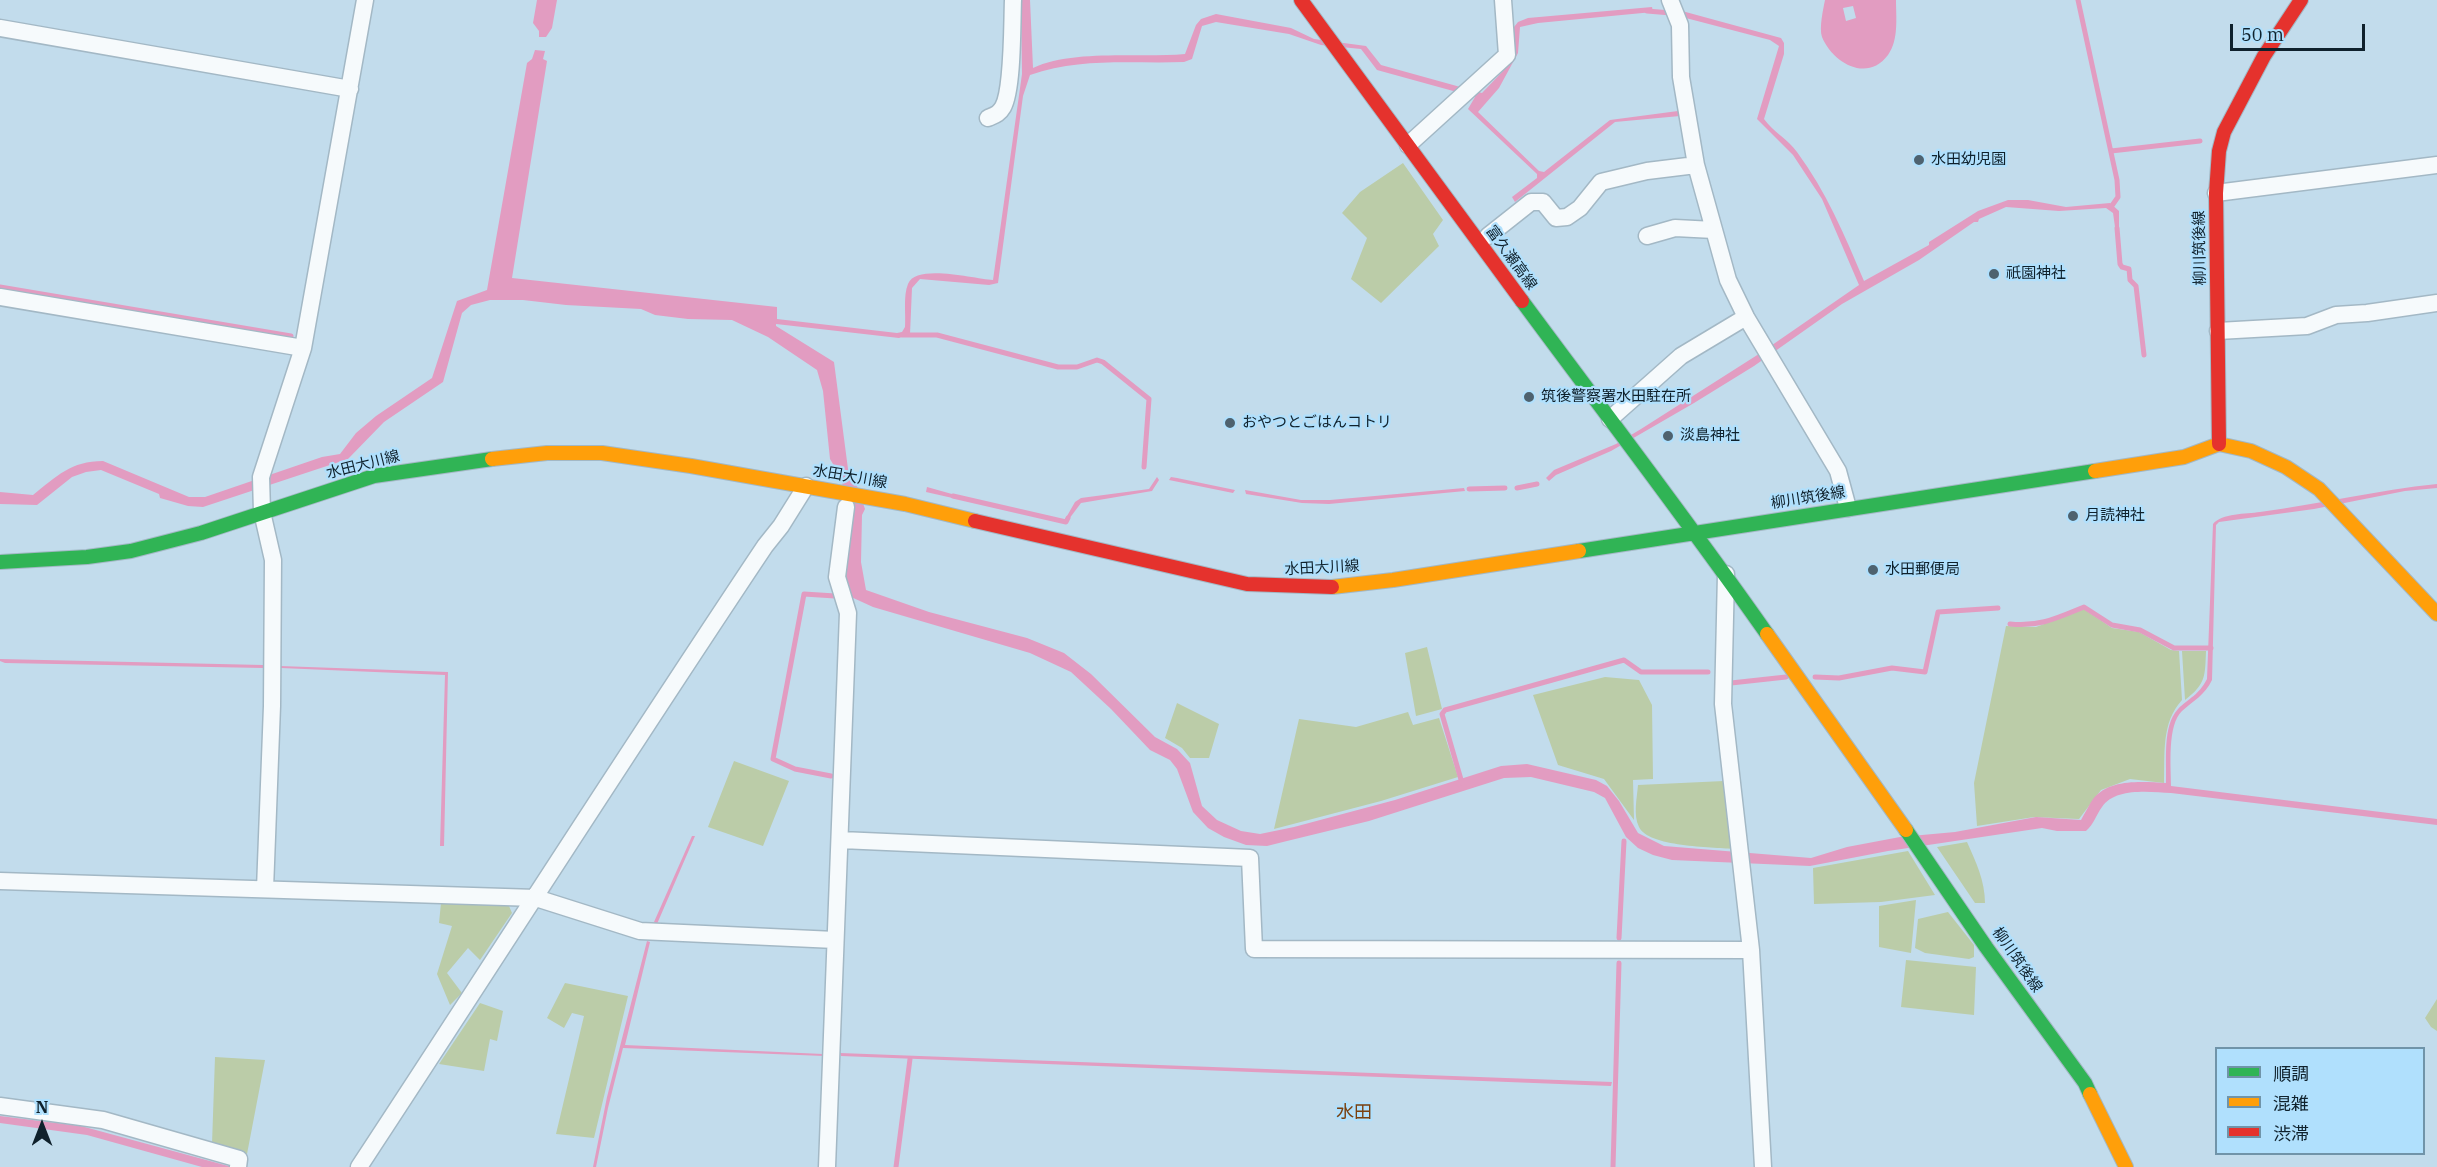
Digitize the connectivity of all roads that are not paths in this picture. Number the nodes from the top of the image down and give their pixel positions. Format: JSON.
{"nodes":[{"id":1,"x":365,"y":0,"type":"edge"},
{"id":2,"x":1013,"y":0,"type":"edge"},
{"id":3,"x":1301,"y":0,"type":"edge"},
{"id":4,"x":1503,"y":0,"type":"edge"},
{"id":5,"x":1670,"y":0,"type":"edge"},
{"id":6,"x":2301,"y":0,"type":"edge"},
{"id":7,"x":0,"y":28,"type":"edge"},
{"id":8,"x":350,"y":89,"type":"junction"},
{"id":9,"x":988,"y":118,"type":"dead end"},
{"id":10,"x":1408,"y":145,"type":"junction"},
{"id":11,"x":1696,"y":165,"type":"junction"},
{"id":12,"x":2437,"y":165,"type":"edge"},
{"id":13,"x":2216,"y":193,"type":"junction"},
{"id":14,"x":1714,"y":230,"type":"junction"},
{"id":15,"x":1488,"y":236,"type":"dead end"},
{"id":16,"x":1647,"y":236,"type":"dead end"},
{"id":17,"x":0,"y":297,"type":"edge"},
{"id":18,"x":2437,"y":303,"type":"edge"},
{"id":19,"x":1746,"y":317,"type":"junction"},
{"id":20,"x":2218,"y":331,"type":"junction"},
{"id":21,"x":303,"y":348,"type":"junction"},
{"id":22,"x":1610,"y":419,"type":"junction"},
{"id":23,"x":2219,"y":444,"type":"junction"},
{"id":24,"x":806,"y":486,"type":"junction"},
{"id":25,"x":846,"y":507,"type":"dead end"},
{"id":26,"x":1848,"y":508,"type":"junction"},
{"id":27,"x":262,"y":512,"type":"junction"},
{"id":28,"x":1697,"y":533,"type":"junction"},
{"id":29,"x":0,"y":562,"type":"edge"},
{"id":30,"x":1726,"y":574,"type":"junction"},
{"id":31,"x":2437,"y":615,"type":"edge"},
{"id":32,"x":841,"y":840,"type":"junction"},
{"id":33,"x":0,"y":881,"type":"edge"},
{"id":34,"x":265,"y":889,"type":"junction"},
{"id":35,"x":536,"y":898,"type":"junction"},
{"id":36,"x":835,"y":940,"type":"junction"},
{"id":37,"x":1751,"y":950,"type":"junction"},
{"id":38,"x":0,"y":1106,"type":"edge"},
{"id":39,"x":238,"y":1167,"type":"edge"},
{"id":40,"x":359,"y":1167,"type":"edge"},
{"id":41,"x":827,"y":1167,"type":"edge"},
{"id":42,"x":1763,"y":1167,"type":"edge"},
{"id":43,"x":2126,"y":1167,"type":"edge"}],
"edges":[{"from":1,"to":8,"type":"street"},
{"from":2,"to":9,"type":"street"},
{"from":3,"to":10,"type":"main road","name":"富久瀬高線"},
{"from":4,"to":10,"type":"street"},
{"from":5,"to":11,"type":"street"},
{"from":6,"to":13,"type":"main road","name":"柳川筑後線"},
{"from":7,"to":8,"type":"street"},
{"from":8,"to":21,"type":"street"},
{"from":10,"to":22,"type":"main road","name":"富久瀬高線"},
{"from":11,"to":14,"type":"street"},
{"from":11,"to":15,"type":"street"},
{"from":12,"to":13,"type":"street"},
{"from":13,"to":20,"type":"main road","name":"柳川筑後線"},
{"from":14,"to":16,"type":"street"},
{"from":14,"to":19,"type":"street"},
{"from":17,"to":21,"type":"street"},
{"from":18,"to":20,"type":"street"},
{"from":19,"to":22,"type":"street"},
{"from":19,"to":26,"type":"street"},
{"from":20,"to":23,"type":"main road","name":"柳川筑後線"},
{"from":21,"to":27,"type":"street"},
{"from":22,"to":28,"type":"main road","name":"富久瀬高線"},
{"from":23,"to":26,"type":"main road","name":"柳川筑後線"},
{"from":23,"to":31,"type":"main road"},
{"from":24,"to":27,"type":"main road","name":"水田大川線"},
{"from":24,"to":28,"type":"main road","name":"水田大川線"},
{"from":24,"to":35,"type":"street"},
{"from":25,"to":32,"type":"street"},
{"from":26,"to":28,"type":"main road","name":"柳川筑後線"},
{"from":27,"to":29,"type":"main road","name":"水田大川線"},
{"from":27,"to":34,"type":"street"},
{"from":28,"to":30,"type":"main road","name":"柳川筑後線"},
{"from":30,"to":37,"type":"street"},
{"from":30,"to":43,"type":"main road","name":"柳川筑後線"},
{"from":32,"to":36,"type":"street"},
{"from":32,"to":37,"type":"street"},
{"from":33,"to":34,"type":"street"},
{"from":34,"to":35,"type":"street"},
{"from":35,"to":36,"type":"street"},
{"from":35,"to":40,"type":"street"},
{"from":36,"to":41,"type":"street"},
{"from":37,"to":42,"type":"street"},
{"from":38,"to":39,"type":"street"}]}
